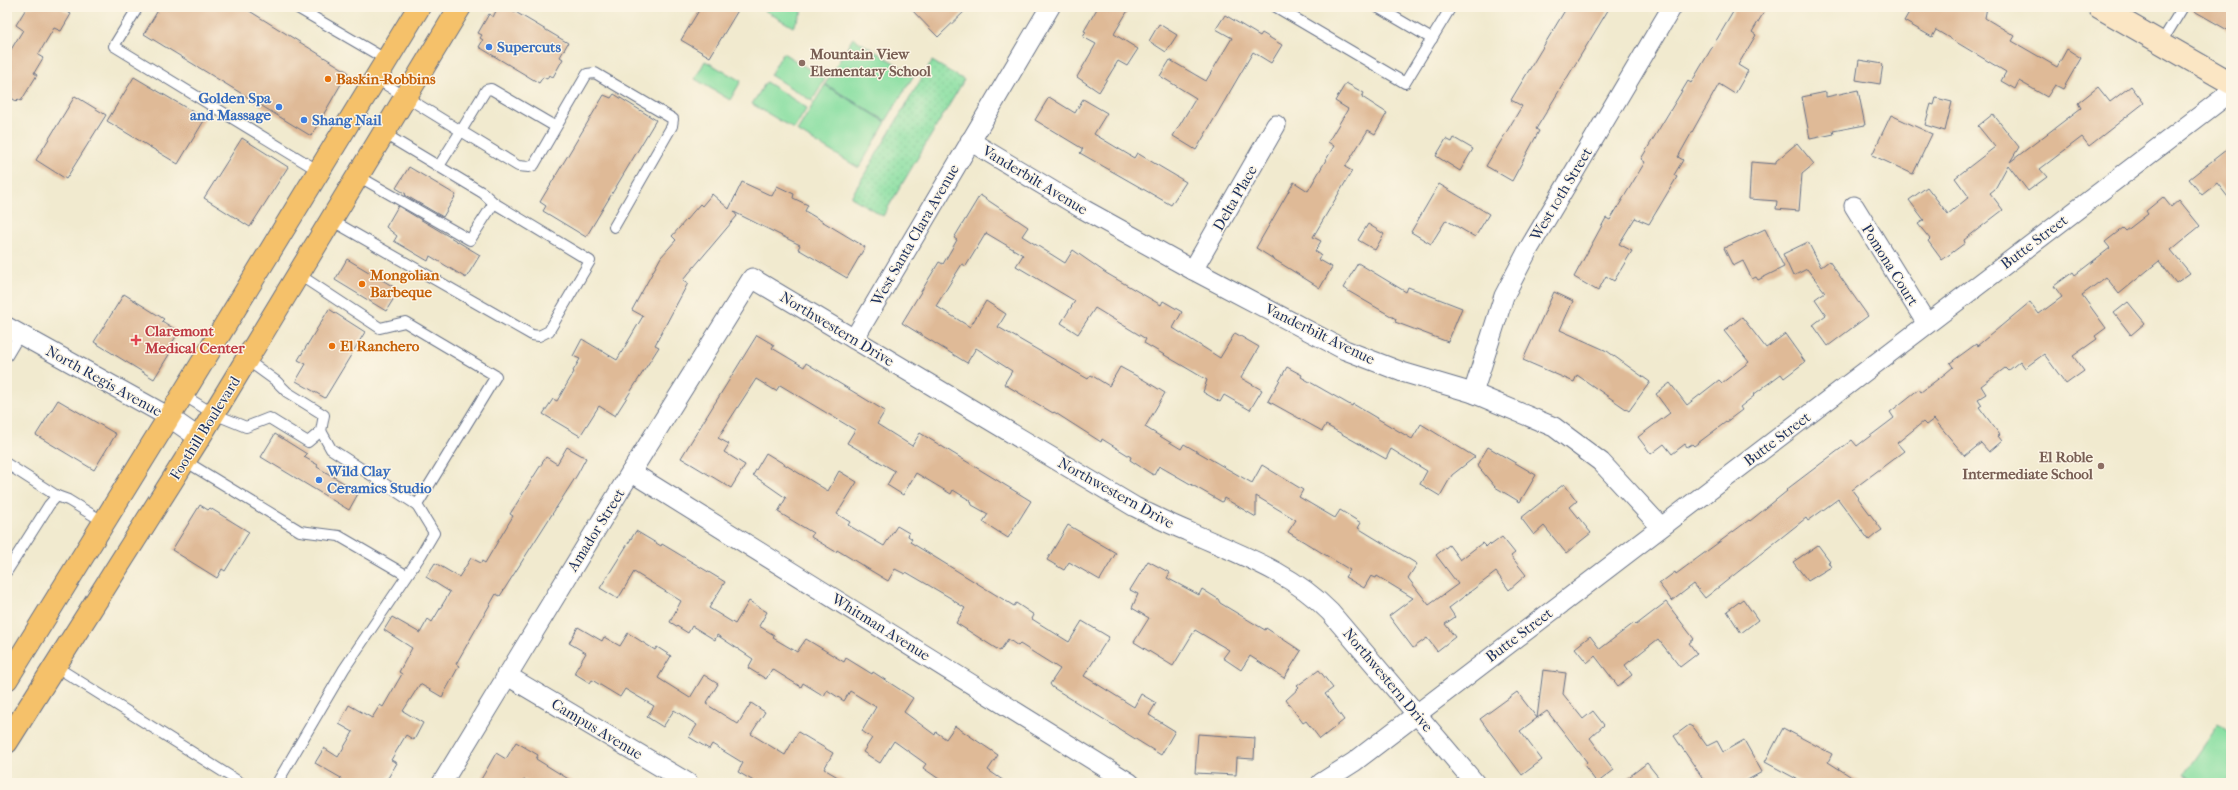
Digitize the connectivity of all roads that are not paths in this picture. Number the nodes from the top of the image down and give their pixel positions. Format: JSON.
{"nodes":[{"id":1,"x":138,"y":7,"type":"edge"},
{"id":2,"x":296,"y":7,"type":"edge"},
{"id":3,"x":419,"y":7,"type":"edge"},
{"id":4,"x":460,"y":7,"type":"edge"},
{"id":5,"x":1050,"y":7,"type":"edge"},
{"id":6,"x":1276,"y":7,"type":"edge"},
{"id":7,"x":1377,"y":7,"type":"edge"},
{"id":8,"x":1451,"y":7,"type":"edge"},
{"id":9,"x":1672,"y":7,"type":"edge"},
{"id":10,"x":2099,"y":7,"type":"edge"},
{"id":11,"x":2183,"y":7,"type":"edge"},
{"id":12,"x":1432,"y":39,"type":"junction"},
{"id":13,"x":2162,"y":43,"type":"junction"},
{"id":14,"x":387,"y":60,"type":"junction"},
{"id":15,"x":375,"y":78,"type":"junction"},
{"id":16,"x":2231,"y":83,"type":"edge"},
{"id":17,"x":2231,"y":92,"type":"edge"},
{"id":18,"x":405,"y":97,"type":"junction"},
{"id":19,"x":1276,"y":125,"type":"dead end"},
{"id":20,"x":556,"y":127,"type":"junction"},
{"id":21,"x":461,"y":130,"type":"junction"},
{"id":22,"x":384,"y":133,"type":"junction"},
{"id":23,"x":970,"y":141,"type":"junction"},
{"id":24,"x":439,"y":166,"type":"junction"},
{"id":25,"x":319,"y":171,"type":"junction"},
{"id":26,"x":358,"y":176,"type":"junction"},
{"id":27,"x":494,"y":203,"type":"junction"},
{"id":28,"x":1854,"y":206,"type":"dead end"},
{"id":29,"x":331,"y":220,"type":"junction"},
{"id":30,"x":614,"y":227,"type":"dead end"},
{"id":31,"x":1193,"y":270,"type":"junction"},
{"id":32,"x":298,"y":274,"type":"junction"},
{"id":33,"x":752,"y":278,"type":"joint"},
{"id":34,"x":1927,"y":324,"type":"junction"},
{"id":35,"x":14,"y":330,"type":"edge"},
{"id":36,"x":854,"y":339,"type":"junction"},
{"id":37,"x":7,"y":356,"type":"edge"},
{"id":38,"x":247,"y":360,"type":"junction"},
{"id":39,"x":1474,"y":393,"type":"junction"},
{"id":40,"x":183,"y":395,"type":"junction"},
{"id":41,"x":214,"y":414,"type":"junction"},
{"id":42,"x":169,"y":418,"type":"junction"},
{"id":43,"x":321,"y":430,"type":"junction"},
{"id":44,"x":199,"y":438,"type":"junction"},
{"id":45,"x":185,"y":461,"type":"junction"},
{"id":46,"x":7,"y":464,"type":"edge"},
{"id":47,"x":631,"y":472,"type":"junction"},
{"id":48,"x":57,"y":496,"type":"junction"},
{"id":49,"x":417,"y":505,"type":"junction"},
{"id":50,"x":104,"y":522,"type":"junction"},
{"id":51,"x":1661,"y":527,"type":"junction"},
{"id":52,"x":7,"y":571,"type":"edge"},
{"id":53,"x":406,"y":575,"type":"junction"},
{"id":54,"x":56,"y":666,"type":"junction"},
{"id":55,"x":506,"y":675,"type":"junction"},
{"id":56,"x":7,"y":679,"type":"edge"},
{"id":57,"x":1417,"y":714,"type":"junction"},
{"id":58,"x":7,"y":742,"type":"edge"},
{"id":59,"x":241,"y":783,"type":"edge"},
{"id":60,"x":277,"y":783,"type":"edge"},
{"id":61,"x":442,"y":783,"type":"edge"},
{"id":62,"x":688,"y":783,"type":"edge"},
{"id":63,"x":1130,"y":783,"type":"edge"},
{"id":64,"x":1321,"y":783,"type":"edge"},
{"id":65,"x":1475,"y":783,"type":"edge"}],
"edges":[{"from":1,"to":25,"type":"lane"},
{"from":2,"to":14,"type":"lane"},
{"from":3,"to":14,"type":"main road"},
{"from":4,"to":18,"type":"main road","name":"Foothill Boulevard"},
{"from":5,"to":23,"type":"street","name":"West Santa Clara Avenue"},
{"from":6,"to":12,"type":"lane"},
{"from":7,"to":12,"type":"lane"},
{"from":8,"to":12,"type":"lane"},
{"from":9,"to":39,"type":"street","name":"West 10th Street"},
{"from":10,"to":13,"type":"main road"},
{"from":11,"to":13,"type":"lane"},
{"from":13,"to":16,"type":"main road"},
{"from":14,"to":15,"type":"main road"},
{"from":15,"to":18,"type":"lane"},
{"from":15,"to":25,"type":"main road"},
{"from":17,"to":34,"type":"street","name":"Butte Street"},
{"from":18,"to":21,"type":"lane"},
{"from":18,"to":22,"type":"main road","name":"Foothill Boulevard"},
{"from":19,"to":31,"type":"street","name":"Delta Place"},
{"from":20,"to":21,"type":"lane"},
{"from":20,"to":21,"type":"lane"},
{"from":20,"to":30,"type":"lane"},
{"from":21,"to":24,"type":"lane"},
{"from":22,"to":24,"type":"lane"},
{"from":22,"to":26,"type":"main road","name":"Foothill Boulevard"},
{"from":23,"to":31,"type":"street","name":"Vanderbilt Avenue"},
{"from":23,"to":36,"type":"street","name":"West Santa Clara Avenue"},
{"from":24,"to":27,"type":"lane"},
{"from":25,"to":40,"type":"main road"},
{"from":26,"to":27,"type":"lane"},
{"from":26,"to":29,"type":"main road","name":"Foothill Boulevard"},
{"from":27,"to":29,"type":"lane"},
{"from":28,"to":34,"type":"street","name":"Pomona Court"},
{"from":29,"to":32,"type":"main road","name":"Foothill Boulevard"},
{"from":31,"to":39,"type":"street","name":"Vanderbilt Avenue"},
{"from":32,"to":38,"type":"main road","name":"Foothill Boulevard"},
{"from":32,"to":49,"type":"lane"},
{"from":33,"to":36,"type":"street","name":"Northwestern Drive"},
{"from":33,"to":47,"type":"street","name":"Amador Street"},
{"from":34,"to":51,"type":"street","name":"Butte Street"},
{"from":35,"to":37,"type":"lane"},
{"from":35,"to":42,"type":"street","name":"North Regis Avenue"},
{"from":36,"to":57,"type":"street","name":"Northwestern Drive"},
{"from":38,"to":41,"type":"main road","name":"Foothill Boulevard"},
{"from":38,"to":43,"type":"lane"},
{"from":39,"to":51,"type":"street","name":"Vanderbilt Avenue"},
{"from":40,"to":41,"type":"lane"},
{"from":40,"to":42,"type":"main road"},
{"from":41,"to":43,"type":"lane"},
{"from":41,"to":44,"type":"main road","name":"Foothill Boulevard"},
{"from":42,"to":44,"type":"street","name":"North Regis Avenue"},
{"from":42,"to":50,"type":"main road"},
{"from":43,"to":49,"type":"lane"},
{"from":44,"to":45,"type":"main road","name":"Foothill Boulevard"},
{"from":45,"to":53,"type":"lane"},
{"from":45,"to":54,"type":"main road","name":"Foothill Boulevard"},
{"from":46,"to":48,"type":"lane"},
{"from":47,"to":55,"type":"street","name":"Amador Street"},
{"from":47,"to":63,"type":"street","name":"Whitman Avenue"},
{"from":48,"to":50,"type":"lane"},
{"from":48,"to":52,"type":"lane"},
{"from":49,"to":53,"type":"lane"},
{"from":50,"to":56,"type":"main road"},
{"from":51,"to":57,"type":"street","name":"Butte Street"},
{"from":53,"to":60,"type":"lane"},
{"from":54,"to":58,"type":"main road","name":"Foothill Boulevard"},
{"from":54,"to":59,"type":"lane"},
{"from":55,"to":61,"type":"street","name":"Amador Street"},
{"from":55,"to":62,"type":"street","name":"Campus Avenue"},
{"from":57,"to":64,"type":"street","name":"Butte Street"},
{"from":57,"to":65,"type":"street","name":"Northwestern Drive"}]}
